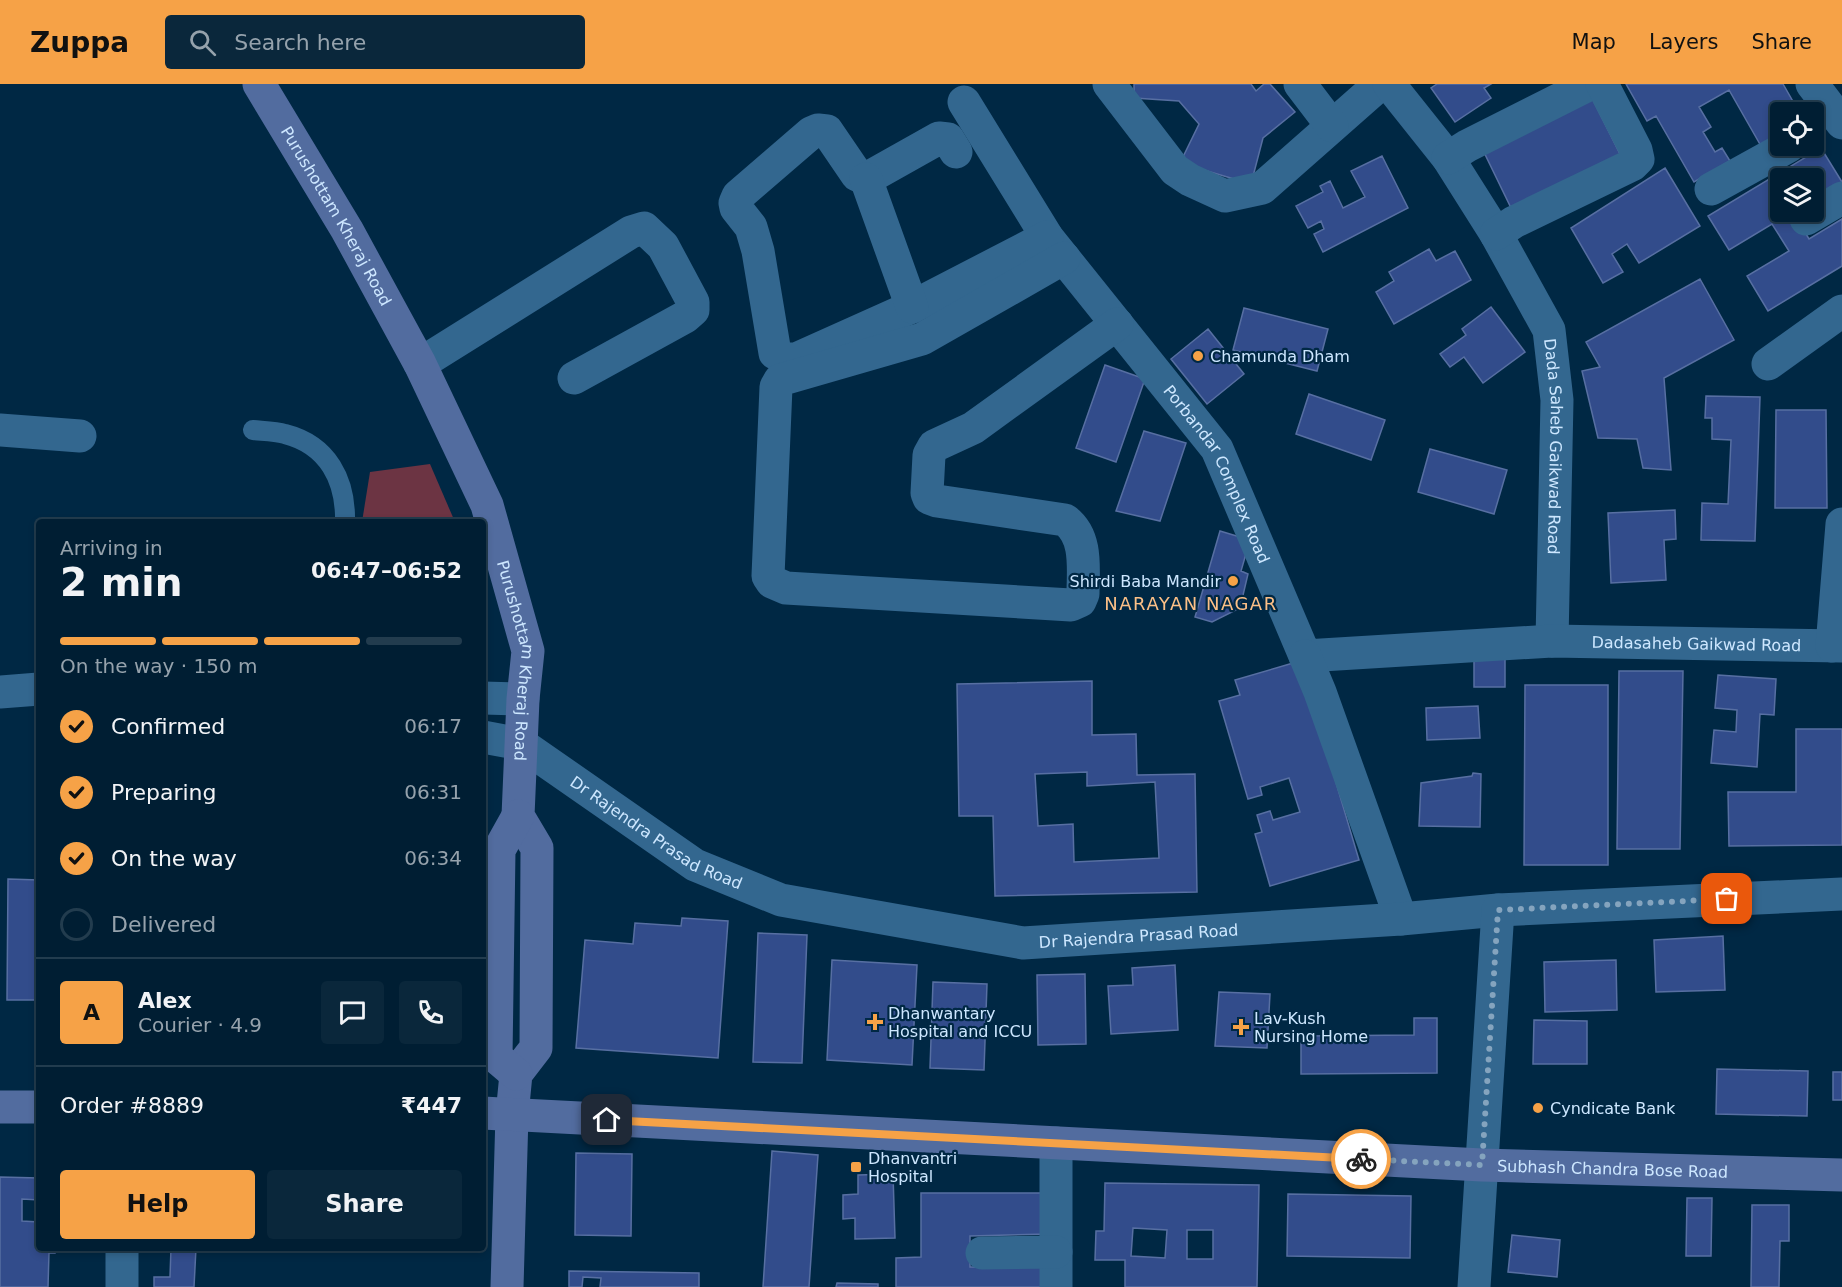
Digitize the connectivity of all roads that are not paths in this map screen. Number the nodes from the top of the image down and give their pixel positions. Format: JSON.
{"nodes":[{"id":1,"x":259,"y":84,"type":"edge"},
{"id":2,"x":1109,"y":84,"type":"edge"},
{"id":3,"x":1300,"y":84,"type":"edge"},
{"id":4,"x":1380,"y":84,"type":"edge"},
{"id":5,"x":1389,"y":84,"type":"edge"},
{"id":6,"x":1590,"y":84,"type":"edge"},
{"id":7,"x":1602,"y":84,"type":"edge"},
{"id":8,"x":1812,"y":84,"type":"edge"},
{"id":9,"x":964,"y":102,"type":"dead end"},
{"id":10,"x":1831,"y":124,"type":"edge"},
{"id":11,"x":1332,"y":126,"type":"junction"},
{"id":12,"x":956,"y":152,"type":"dead end"},
{"id":13,"x":1458,"y":152,"type":"junction"},
{"id":14,"x":1771,"y":156,"type":"edge"},
{"id":15,"x":866,"y":179,"type":"junction"},
{"id":16,"x":1711,"y":189,"type":"dead end"},
{"id":17,"x":1842,"y":198,"type":"edge"},
{"id":18,"x":1824,"y":208,"type":"edge"},
{"id":19,"x":1505,"y":228,"type":"junction"},
{"id":20,"x":1056,"y":247,"type":"junction"},
{"id":21,"x":912,"y":306,"type":"junction"},
{"id":22,"x":1842,"y":311,"type":"edge"},
{"id":23,"x":1117,"y":324,"type":"junction"},
{"id":24,"x":420,"y":364,"type":"junction"},
{"id":25,"x":1768,"y":364,"type":"dead end"},
{"id":26,"x":574,"y":378,"type":"dead end"},
{"id":27,"x":0,"y":430,"type":"edge"},
{"id":28,"x":253,"y":430,"type":"dead end"},
{"id":29,"x":80,"y":436,"type":"dead end"},
{"id":30,"x":345,"y":519,"type":"edge"},
{"id":31,"x":1842,"y":524,"type":"edge"},
{"id":32,"x":1552,"y":641,"type":"junction"},
{"id":33,"x":1837,"y":646,"type":"edge"},
{"id":34,"x":1305,"y":656,"type":"junction"},
{"id":35,"x":36,"y":689,"type":"edge"},
{"id":36,"x":0,"y":692,"type":"edge"},
{"id":37,"x":486,"y":698,"type":"edge"},
{"id":38,"x":523,"y":699,"type":"junction"},
{"id":39,"x":486,"y":738,"type":"edge"},
{"id":40,"x":521,"y":744,"type":"junction"},
{"id":41,"x":1842,"y":894,"type":"edge"},
{"id":42,"x":1498,"y":910,"type":"junction"},
{"id":43,"x":1401,"y":919,"type":"junction"},
{"id":44,"x":0,"y":1107,"type":"edge"},
{"id":45,"x":36,"y":1107,"type":"edge"},
{"id":46,"x":498,"y":1114,"type":"edge"},
{"id":47,"x":1056,"y":1143,"type":"junction"},
{"id":48,"x":1482,"y":1165,"type":"junction"},
{"id":49,"x":1842,"y":1175,"type":"edge"},
{"id":50,"x":122,"y":1251,"type":"edge"},
{"id":51,"x":1056,"y":1252,"type":"junction"},
{"id":52,"x":982,"y":1253,"type":"dead end"},
{"id":53,"x":122,"y":1287,"type":"edge"},
{"id":54,"x":507,"y":1287,"type":"edge"},
{"id":55,"x":1056,"y":1287,"type":"edge"},
{"id":56,"x":1474,"y":1287,"type":"edge"}],
"edges":[{"from":1,"to":24,"type":"main road","name":"Purushottam Kheraj Road"},
{"from":2,"to":11,"type":"street"},
{"from":3,"to":11,"type":"street"},
{"from":4,"to":11,"type":"street"},
{"from":5,"to":13,"type":"street","name":"Dada Saheb Gaikwad Road"},
{"from":6,"to":13,"type":"street"},
{"from":7,"to":19,"type":"street"},
{"from":8,"to":10,"type":"street"},
{"from":9,"to":20,"type":"street","name":"Porbandar Complex Road"},
{"from":12,"to":15,"type":"street"},
{"from":13,"to":19,"type":"street","name":"Dada Saheb Gaikwad Road"},
{"from":14,"to":16,"type":"street"},
{"from":15,"to":21,"type":"street"},
{"from":15,"to":21,"type":"street"},
{"from":17,"to":18,"type":"street"},
{"from":19,"to":32,"type":"street","name":"Dada Saheb Gaikwad Road"},
{"from":20,"to":21,"type":"street"},
{"from":20,"to":23,"type":"street","name":"Porbandar Complex Road"},
{"from":20,"to":23,"type":"street"},
{"from":22,"to":25,"type":"street"},
{"from":23,"to":34,"type":"street","name":"Porbandar Complex Road"},
{"from":24,"to":26,"type":"street"},
{"from":24,"to":38,"type":"main road","name":"Purushottam Kheraj Road"},
{"from":27,"to":29,"type":"street"},
{"from":28,"to":30,"type":"lane"},
{"from":31,"to":33,"type":"street"},
{"from":32,"to":33,"type":"street","name":"Dadasaheb Gaikwad Road"},
{"from":32,"to":34,"type":"street"},
{"from":34,"to":43,"type":"street","name":"Porbandar Complex Road"},
{"from":35,"to":36,"type":"street"},
{"from":37,"to":38,"type":"street"},
{"from":38,"to":40,"type":"main road","name":"Purushottam Kheraj Road"},
{"from":39,"to":40,"type":"street","name":"Dr Rajendra Prasad Road"},
{"from":40,"to":43,"type":"street","name":"Dr Rajendra Prasad Road"},
{"from":40,"to":46,"type":"main road","name":"Purushottam Kheraj Road"},
{"from":41,"to":42,"type":"street","name":"Dr Rajendra Prasad Road"},
{"from":42,"to":43,"type":"street","name":"Dr Rajendra Prasad Road"},
{"from":42,"to":48,"type":"street"},
{"from":44,"to":45,"type":"main road"},
{"from":46,"to":47,"type":"main road","name":"Subhash Chandra Bose Road"},
{"from":46,"to":54,"type":"main road"},
{"from":47,"to":48,"type":"main road","name":"Subhash Chandra Bose Road"},
{"from":47,"to":51,"type":"street"},
{"from":48,"to":49,"type":"main road","name":"Subhash Chandra Bose Road"},
{"from":48,"to":56,"type":"street"},
{"from":50,"to":53,"type":"street"},
{"from":51,"to":52,"type":"street"},
{"from":51,"to":55,"type":"street"}]}
